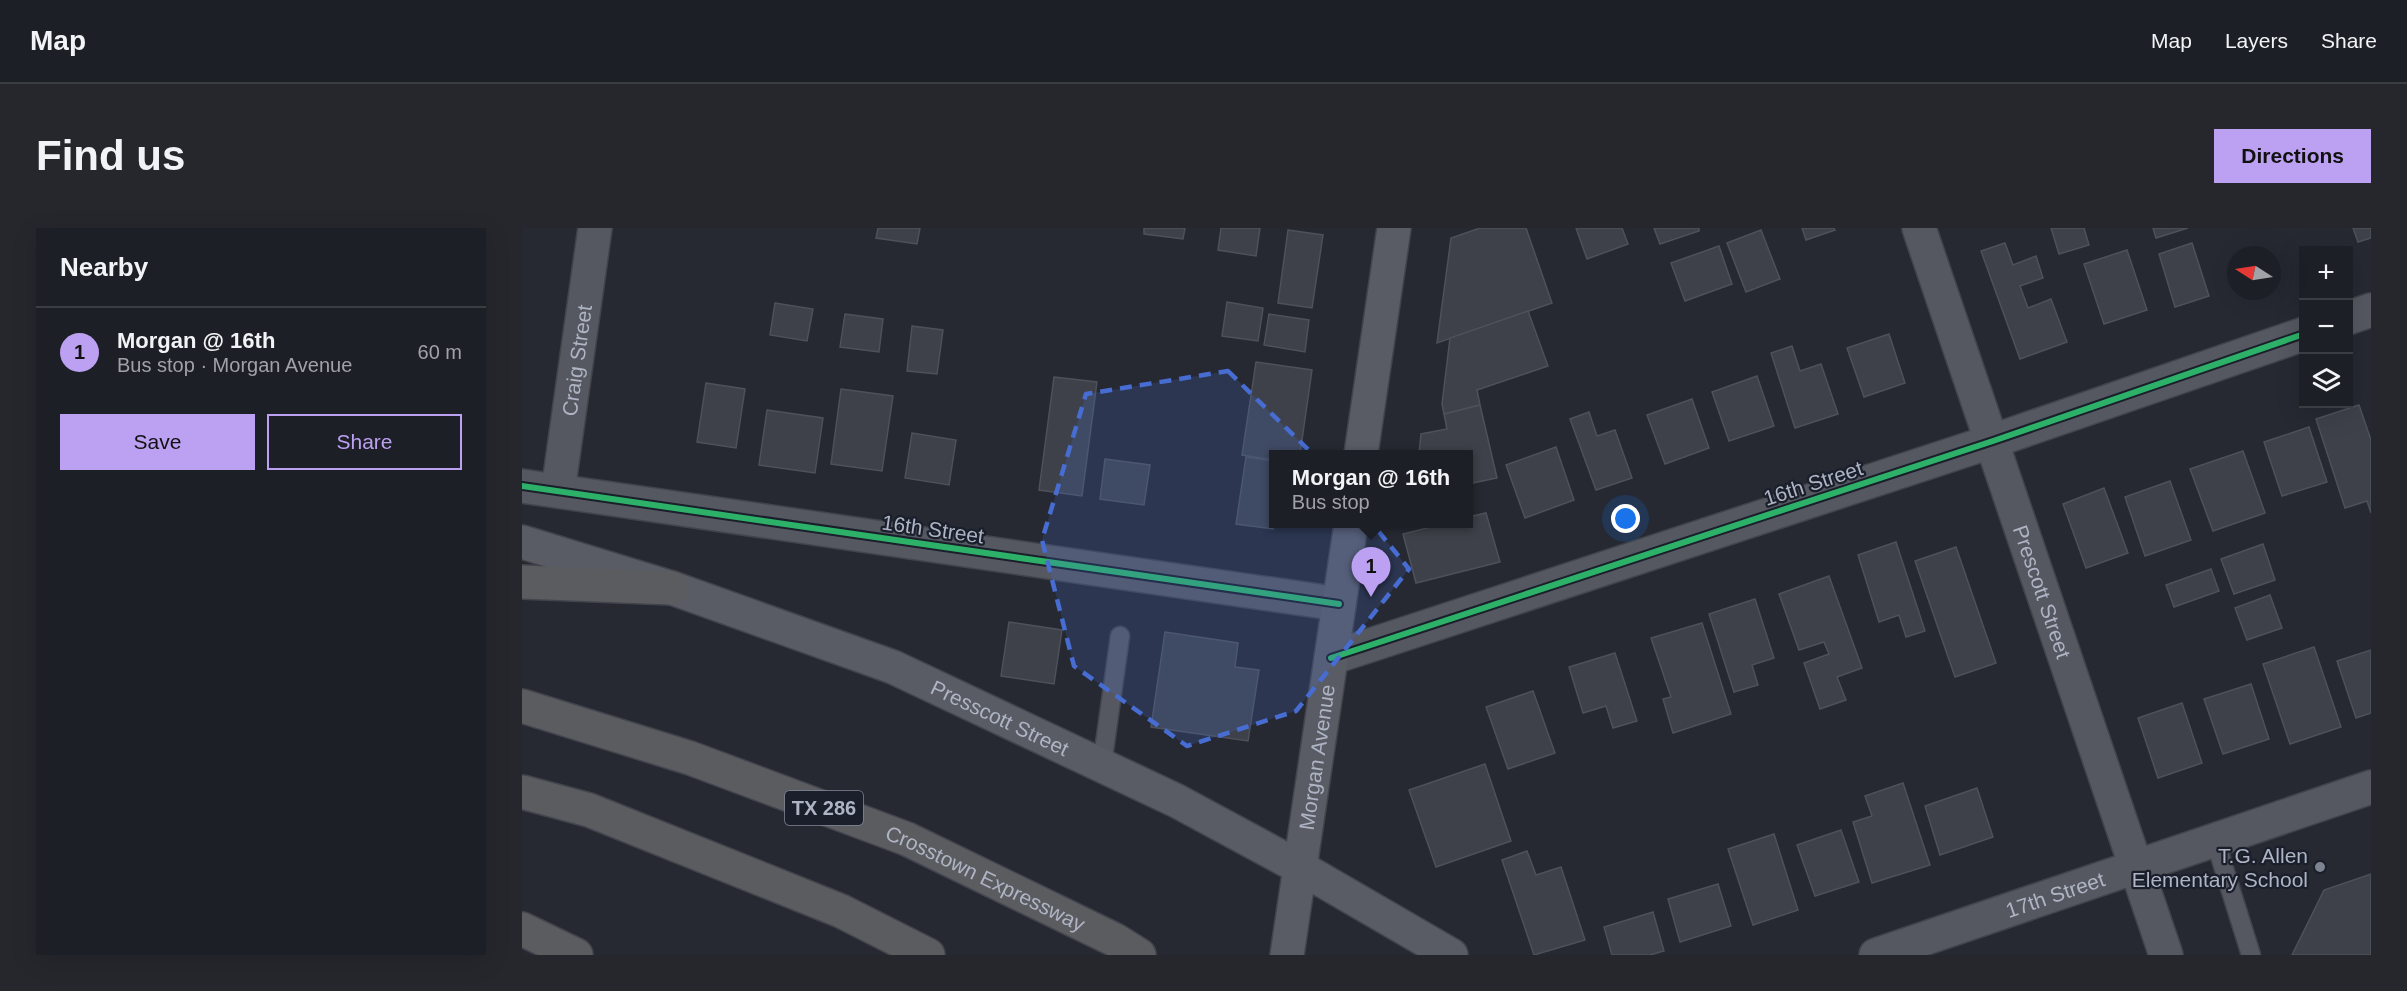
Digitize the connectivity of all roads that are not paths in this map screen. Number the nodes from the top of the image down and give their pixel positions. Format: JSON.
{"nodes":[{"id":1,"x":595,"y":228,"type":"edge"},
{"id":2,"x":1394,"y":228,"type":"edge"},
{"id":3,"x":1919,"y":228,"type":"edge"},
{"id":4,"x":2371,"y":310,"type":"edge"},
{"id":5,"x":2353,"y":317,"type":"edge"},
{"id":6,"x":2299,"y":336,"type":"edge"},
{"id":7,"x":1993,"y":441,"type":"junction"},
{"id":8,"x":1362,"y":450,"type":"edge"},
{"id":9,"x":522,"y":486,"type":"edge"},
{"id":10,"x":558,"y":491,"type":"junction"},
{"id":11,"x":1350,"y":528,"type":"edge"},
{"id":12,"x":522,"y":542,"type":"edge"},
{"id":13,"x":522,"y":582,"type":"edge"},
{"id":14,"x":672,"y":588,"type":"junction"},
{"id":15,"x":1339,"y":604,"type":"junction"},
{"id":16,"x":1120,"y":636,"type":"dead end"},
{"id":17,"x":1331,"y":657,"type":"junction"},
{"id":18,"x":522,"y":706,"type":"edge"},
{"id":19,"x":1101,"y":765,"type":"junction"},
{"id":20,"x":2371,"y":788,"type":"edge"},
{"id":21,"x":522,"y":792,"type":"edge"},
{"id":22,"x":2215,"y":840,"type":"junction"},
{"id":23,"x":2136,"y":867,"type":"junction"},
{"id":24,"x":1301,"y":868,"type":"junction"},
{"id":25,"x":522,"y":929,"type":"edge"},
{"id":26,"x":1127,"y":948,"type":"edge"},
{"id":27,"x":576,"y":955,"type":"edge"},
{"id":28,"x":928,"y":955,"type":"edge"},
{"id":29,"x":1287,"y":955,"type":"edge"},
{"id":30,"x":1451,"y":955,"type":"edge"},
{"id":31,"x":1876,"y":955,"type":"edge"},
{"id":32,"x":2166,"y":955,"type":"edge"},
{"id":33,"x":2251,"y":955,"type":"edge"}],
"edges":[{"from":1,"to":10,"type":"street","name":"Craig Street"},
{"from":2,"to":8,"type":"main road"},
{"from":3,"to":7,"type":"street","name":"Prescott Street"},
{"from":4,"to":5,"type":"street"},
{"from":6,"to":7,"type":"street","name":"16th Street"},
{"from":7,"to":17,"type":"street","name":"16th Street"},
{"from":7,"to":23,"type":"street","name":"Prescott Street"},
{"from":9,"to":10,"type":"street","name":"16th Street"},
{"from":10,"to":15,"type":"street","name":"16th Street"},
{"from":11,"to":15,"type":"main road","name":"Morgan Avenue"},
{"from":12,"to":14,"type":"main road","name":"Presscott Street"},
{"from":13,"to":14,"type":"highway"},
{"from":14,"to":19,"type":"main road","name":"Presscott Street"},
{"from":15,"to":17,"type":"main road","name":"Morgan Avenue"},
{"from":16,"to":19,"type":"lane"},
{"from":17,"to":24,"type":"main road","name":"Morgan Avenue"},
{"from":18,"to":26,"type":"highway","name":"Crosstown Expressway","number":"TX 286"},
{"from":19,"to":24,"type":"main road","name":"Presscott Street"},
{"from":20,"to":22,"type":"street","name":"17th Street"},
{"from":21,"to":28,"type":"highway"},
{"from":22,"to":23,"type":"street","name":"17th Street"},
{"from":22,"to":33,"type":"lane"},
{"from":23,"to":31,"type":"street","name":"17th Street"},
{"from":23,"to":32,"type":"street","name":"Prescott Street"},
{"from":24,"to":29,"type":"main road","name":"Morgan Avenue"},
{"from":24,"to":30,"type":"main road","name":"Presscott Street"},
{"from":25,"to":27,"type":"highway"}]}
